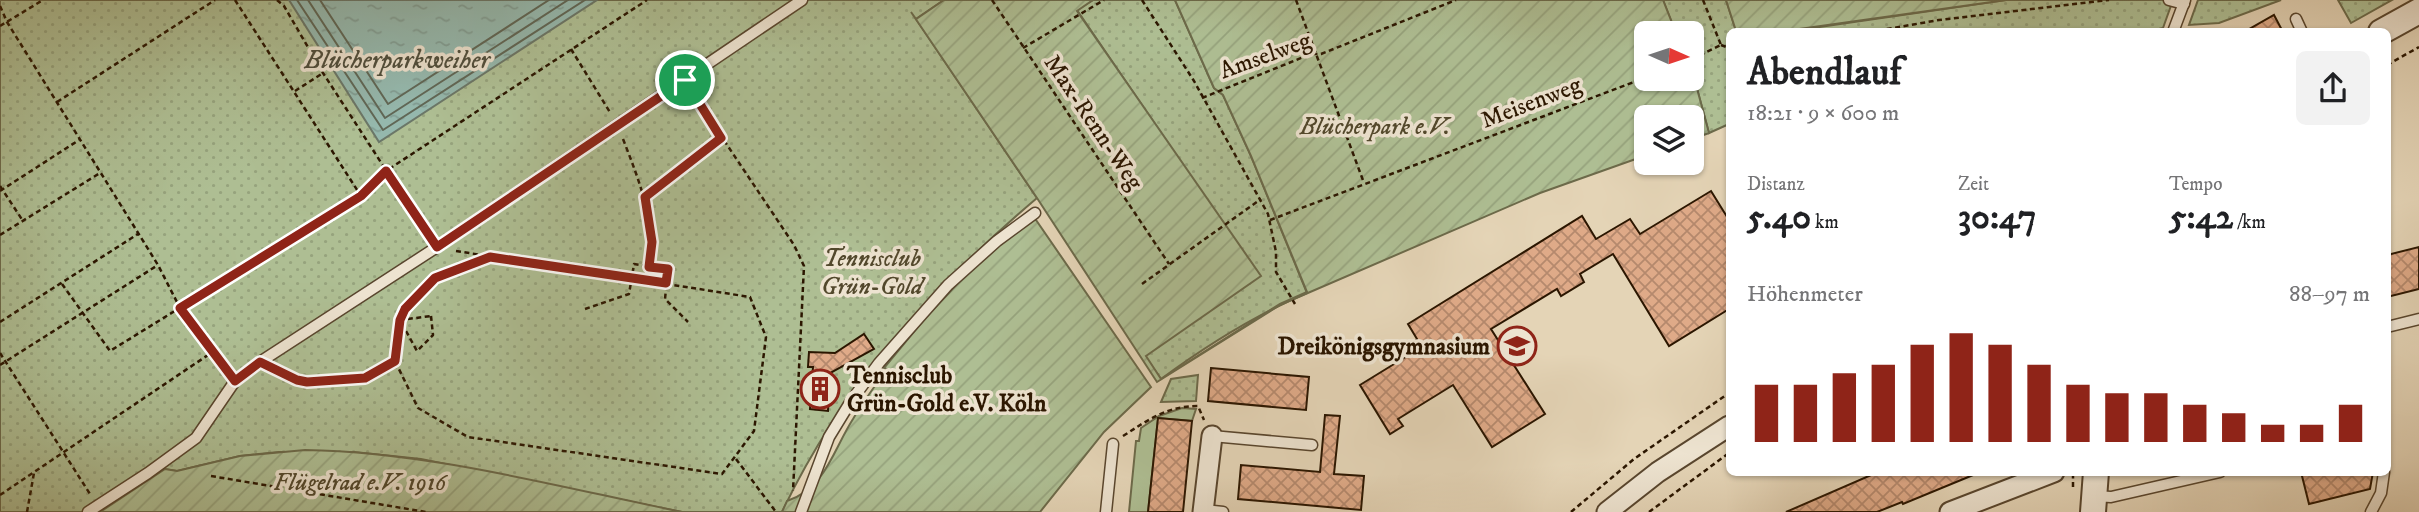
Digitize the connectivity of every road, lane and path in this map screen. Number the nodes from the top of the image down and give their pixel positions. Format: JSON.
{"nodes":[{"id":1,"x":43,"y":0,"type":"edge"},
{"id":2,"x":215,"y":0,"type":"edge"},
{"id":3,"x":235,"y":0,"type":"edge"},
{"id":4,"x":276,"y":0,"type":"edge"},
{"id":5,"x":647,"y":0,"type":"edge"},
{"id":6,"x":802,"y":0,"type":"edge"},
{"id":7,"x":992,"y":0,"type":"edge"},
{"id":8,"x":1104,"y":0,"type":"edge"},
{"id":9,"x":1142,"y":0,"type":"edge"},
{"id":10,"x":1296,"y":0,"type":"edge"},
{"id":11,"x":1456,"y":0,"type":"edge"},
{"id":12,"x":1703,"y":0,"type":"edge"},
{"id":13,"x":2109,"y":0,"type":"edge"},
{"id":14,"x":2169,"y":0,"type":"edge"},
{"id":15,"x":2184,"y":2,"type":"edge"},
{"id":16,"x":1,"y":8,"type":"edge"},
{"id":17,"x":2419,"y":11,"type":"edge"},
{"id":18,"x":2296,"y":19,"type":"dead end"},
{"id":19,"x":7,"y":22,"type":"junction"},
{"id":20,"x":0,"y":26,"type":"edge"},
{"id":21,"x":1893,"y":28,"type":"edge"},
{"id":22,"x":2174,"y":28,"type":"edge"},
{"id":23,"x":2300,"y":28,"type":"edge"},
{"id":24,"x":2388,"y":28,"type":"edge"},
{"id":25,"x":1721,"y":45,"type":"junction"},
{"id":26,"x":1726,"y":47,"type":"edge"},
{"id":27,"x":2419,"y":47,"type":"edge"},
{"id":28,"x":1023,"y":48,"type":"junction"},
{"id":29,"x":572,"y":49,"type":"junction"},
{"id":30,"x":1704,"y":53,"type":"edge"},
{"id":31,"x":1316,"y":54,"type":"junction"},
{"id":32,"x":2391,"y":63,"type":"edge"},
{"id":33,"x":323,"y":73,"type":"junction"},
{"id":34,"x":685,"y":80,"type":"junction"},
{"id":35,"x":1634,"y":81,"type":"edge"},
{"id":36,"x":295,"y":92,"type":"junction"},
{"id":37,"x":1202,"y":98,"type":"junction"},
{"id":38,"x":57,"y":102,"type":"junction"},
{"id":39,"x":618,"y":125,"type":"junction"},
{"id":40,"x":721,"y":138,"type":"junction"},
{"id":41,"x":79,"y":140,"type":"junction"},
{"id":42,"x":386,"y":171,"type":"junction"},
{"id":43,"x":100,"y":173,"type":"junction"},
{"id":44,"x":1364,"y":183,"type":"junction"},
{"id":45,"x":0,"y":189,"type":"edge"},
{"id":46,"x":361,"y":196,"type":"junction"},
{"id":47,"x":645,"y":197,"type":"junction"},
{"id":48,"x":1261,"y":199,"type":"junction"},
{"id":49,"x":1035,"y":213,"type":"dead end"},
{"id":50,"x":1270,"y":220,"type":"junction"},
{"id":51,"x":23,"y":221,"type":"junction"},
{"id":52,"x":138,"y":234,"type":"junction"},
{"id":53,"x":0,"y":235,"type":"edge"},
{"id":54,"x":437,"y":247,"type":"junction"},
{"id":55,"x":490,"y":257,"type":"junction"},
{"id":56,"x":1169,"y":264,"type":"junction"},
{"id":57,"x":158,"y":265,"type":"junction"},
{"id":58,"x":649,"y":267,"type":"junction"},
{"id":59,"x":632,"y":277,"type":"junction"},
{"id":60,"x":666,"y":283,"type":"junction"},
{"id":61,"x":62,"y":284,"type":"junction"},
{"id":62,"x":1142,"y":284,"type":"dead end"},
{"id":63,"x":1294,"y":304,"type":"dead end"},
{"id":64,"x":180,"y":308,"type":"junction"},
{"id":65,"x":585,"y":309,"type":"dead end"},
{"id":66,"x":82,"y":313,"type":"junction"},
{"id":67,"x":2419,"y":319,"type":"edge"},
{"id":68,"x":400,"y":320,"type":"junction"},
{"id":69,"x":0,"y":322,"type":"edge"},
{"id":70,"x":688,"y":322,"type":"dead end"},
{"id":71,"x":2391,"y":326,"type":"edge"},
{"id":72,"x":214,"y":351,"type":"junction"},
{"id":73,"x":0,"y":353,"type":"edge"},
{"id":74,"x":395,"y":361,"type":"junction"},
{"id":75,"x":6,"y":362,"type":"junction"},
{"id":76,"x":260,"y":362,"type":"junction"},
{"id":77,"x":0,"y":365,"type":"edge"},
{"id":78,"x":235,"y":381,"type":"junction"},
{"id":79,"x":1726,"y":395,"type":"edge"},
{"id":80,"x":1726,"y":428,"type":"edge"},
{"id":81,"x":1212,"y":436,"type":"junction"},
{"id":82,"x":1113,"y":444,"type":"joint"},
{"id":83,"x":1312,"y":444,"type":"dead end"},
{"id":84,"x":64,"y":453,"type":"junction"},
{"id":85,"x":1726,"y":455,"type":"edge"},
{"id":86,"x":736,"y":458,"type":"junction"},
{"id":87,"x":34,"y":473,"type":"junction"},
{"id":88,"x":2044,"y":476,"type":"edge"},
{"id":89,"x":2203,"y":476,"type":"edge"},
{"id":90,"x":2383,"y":476,"type":"edge"},
{"id":91,"x":211,"y":477,"type":"dead end"},
{"id":92,"x":2094,"y":494,"type":"edge"},
{"id":93,"x":0,"y":495,"type":"edge"},
{"id":94,"x":793,"y":501,"type":"dead end"},
{"id":95,"x":99,"y":505,"type":"junction"},
{"id":96,"x":1210,"y":511,"type":"edge"},
{"id":97,"x":27,"y":512,"type":"edge"},
{"id":98,"x":88,"y":512,"type":"edge"},
{"id":99,"x":426,"y":512,"type":"edge"},
{"id":100,"x":776,"y":512,"type":"edge"},
{"id":101,"x":801,"y":512,"type":"edge"},
{"id":102,"x":1106,"y":512,"type":"edge"},
{"id":103,"x":1571,"y":512,"type":"edge"},
{"id":104,"x":1607,"y":512,"type":"edge"},
{"id":105,"x":1649,"y":512,"type":"edge"},
{"id":106,"x":1950,"y":512,"type":"edge"},
{"id":107,"x":2371,"y":512,"type":"edge"}],
"edges":[{"from":1,"to":19,"type":"path"},
{"from":2,"to":38,"type":"path"},
{"from":3,"to":36,"type":"path"},
{"from":4,"to":33,"type":"path"},
{"from":5,"to":29,"type":"path"},
{"from":6,"to":34,"type":"lane"},
{"from":7,"to":28,"type":"path","name":"Max-Renn-Weg"},
{"from":8,"to":28,"type":"path"},
{"from":9,"to":37,"type":"path"},
{"from":10,"to":31,"type":"path"},
{"from":11,"to":31,"type":"path","name":"Amselweg"},
{"from":12,"to":25,"type":"path"},
{"from":13,"to":21,"type":"path"},
{"from":14,"to":15,"type":"lane"},
{"from":15,"to":22,"type":"lane"},
{"from":16,"to":19,"type":"path"},
{"from":17,"to":24,"type":"street"},
{"from":18,"to":23,"type":"lane"},
{"from":19,"to":20,"type":"path"},
{"from":19,"to":38,"type":"path"},
{"from":25,"to":26,"type":"path"},
{"from":25,"to":30,"type":"path"},
{"from":27,"to":32,"type":"path"},
{"from":28,"to":56,"type":"path","name":"Max-Renn-Weg"},
{"from":29,"to":39,"type":"path"},
{"from":29,"to":42,"type":"path"},
{"from":31,"to":37,"type":"path","name":"Amselweg"},
{"from":31,"to":44,"type":"path"},
{"from":33,"to":36,"type":"path"},
{"from":33,"to":42,"type":"path"},
{"from":34,"to":39,"type":"lane"},
{"from":34,"to":40,"type":"path"},
{"from":35,"to":44,"type":"path","name":"Meisenweg"},
{"from":36,"to":46,"type":"path"},
{"from":37,"to":48,"type":"path"},
{"from":38,"to":41,"type":"path"},
{"from":39,"to":47,"type":"path"},
{"from":39,"to":54,"type":"lane"},
{"from":40,"to":47,"type":"path"},
{"from":40,"to":94,"type":"path"},
{"from":41,"to":43,"type":"path"},
{"from":41,"to":45,"type":"path"},
{"from":42,"to":46,"type":"path"},
{"from":42,"to":54,"type":"path"},
{"from":43,"to":51,"type":"path"},
{"from":43,"to":52,"type":"path"},
{"from":44,"to":50,"type":"path","name":"Meisenweg"},
{"from":45,"to":51,"type":"path"},
{"from":46,"to":64,"type":"path"},
{"from":47,"to":58,"type":"path"},
{"from":48,"to":50,"type":"path"},
{"from":48,"to":56,"type":"path"},
{"from":49,"to":101,"type":"lane"},
{"from":50,"to":63,"type":"path"},
{"from":51,"to":53,"type":"path"},
{"from":52,"to":57,"type":"path"},
{"from":52,"to":61,"type":"path"},
{"from":54,"to":55,"type":"path"},
{"from":54,"to":76,"type":"lane"},
{"from":55,"to":59,"type":"path"},
{"from":55,"to":68,"type":"path"},
{"from":56,"to":62,"type":"path"},
{"from":57,"to":64,"type":"path"},
{"from":57,"to":66,"type":"path"},
{"from":58,"to":59,"type":"path"},
{"from":58,"to":60,"type":"path"},
{"from":59,"to":60,"type":"path"},
{"from":59,"to":65,"type":"path"},
{"from":60,"to":70,"type":"path"},
{"from":60,"to":86,"type":"path"},
{"from":61,"to":66,"type":"path"},
{"from":61,"to":69,"type":"path"},
{"from":64,"to":66,"type":"path"},
{"from":64,"to":72,"type":"path"},
{"from":66,"to":75,"type":"path"},
{"from":67,"to":71,"type":"lane"},
{"from":68,"to":68,"type":"path"},
{"from":68,"to":74,"type":"path"},
{"from":72,"to":78,"type":"path"},
{"from":72,"to":84,"type":"path"},
{"from":73,"to":75,"type":"path"},
{"from":74,"to":76,"type":"path"},
{"from":74,"to":86,"type":"path"},
{"from":75,"to":77,"type":"path"},
{"from":75,"to":84,"type":"path"},
{"from":76,"to":78,"type":"lane"},
{"from":78,"to":95,"type":"lane"},
{"from":79,"to":103,"type":"path"},
{"from":80,"to":104,"type":"street"},
{"from":81,"to":82,"type":"path"},
{"from":81,"to":83,"type":"lane"},
{"from":81,"to":96,"type":"street"},
{"from":82,"to":102,"type":"lane"},
{"from":84,"to":87,"type":"path"},
{"from":84,"to":95,"type":"path"},
{"from":85,"to":105,"type":"path"},
{"from":86,"to":100,"type":"path"},
{"from":87,"to":93,"type":"path"},
{"from":87,"to":97,"type":"path"},
{"from":88,"to":106,"type":"street"},
{"from":89,"to":92,"type":"lane"},
{"from":90,"to":107,"type":"lane"},
{"from":91,"to":99,"type":"path"},
{"from":95,"to":98,"type":"lane"}]}
